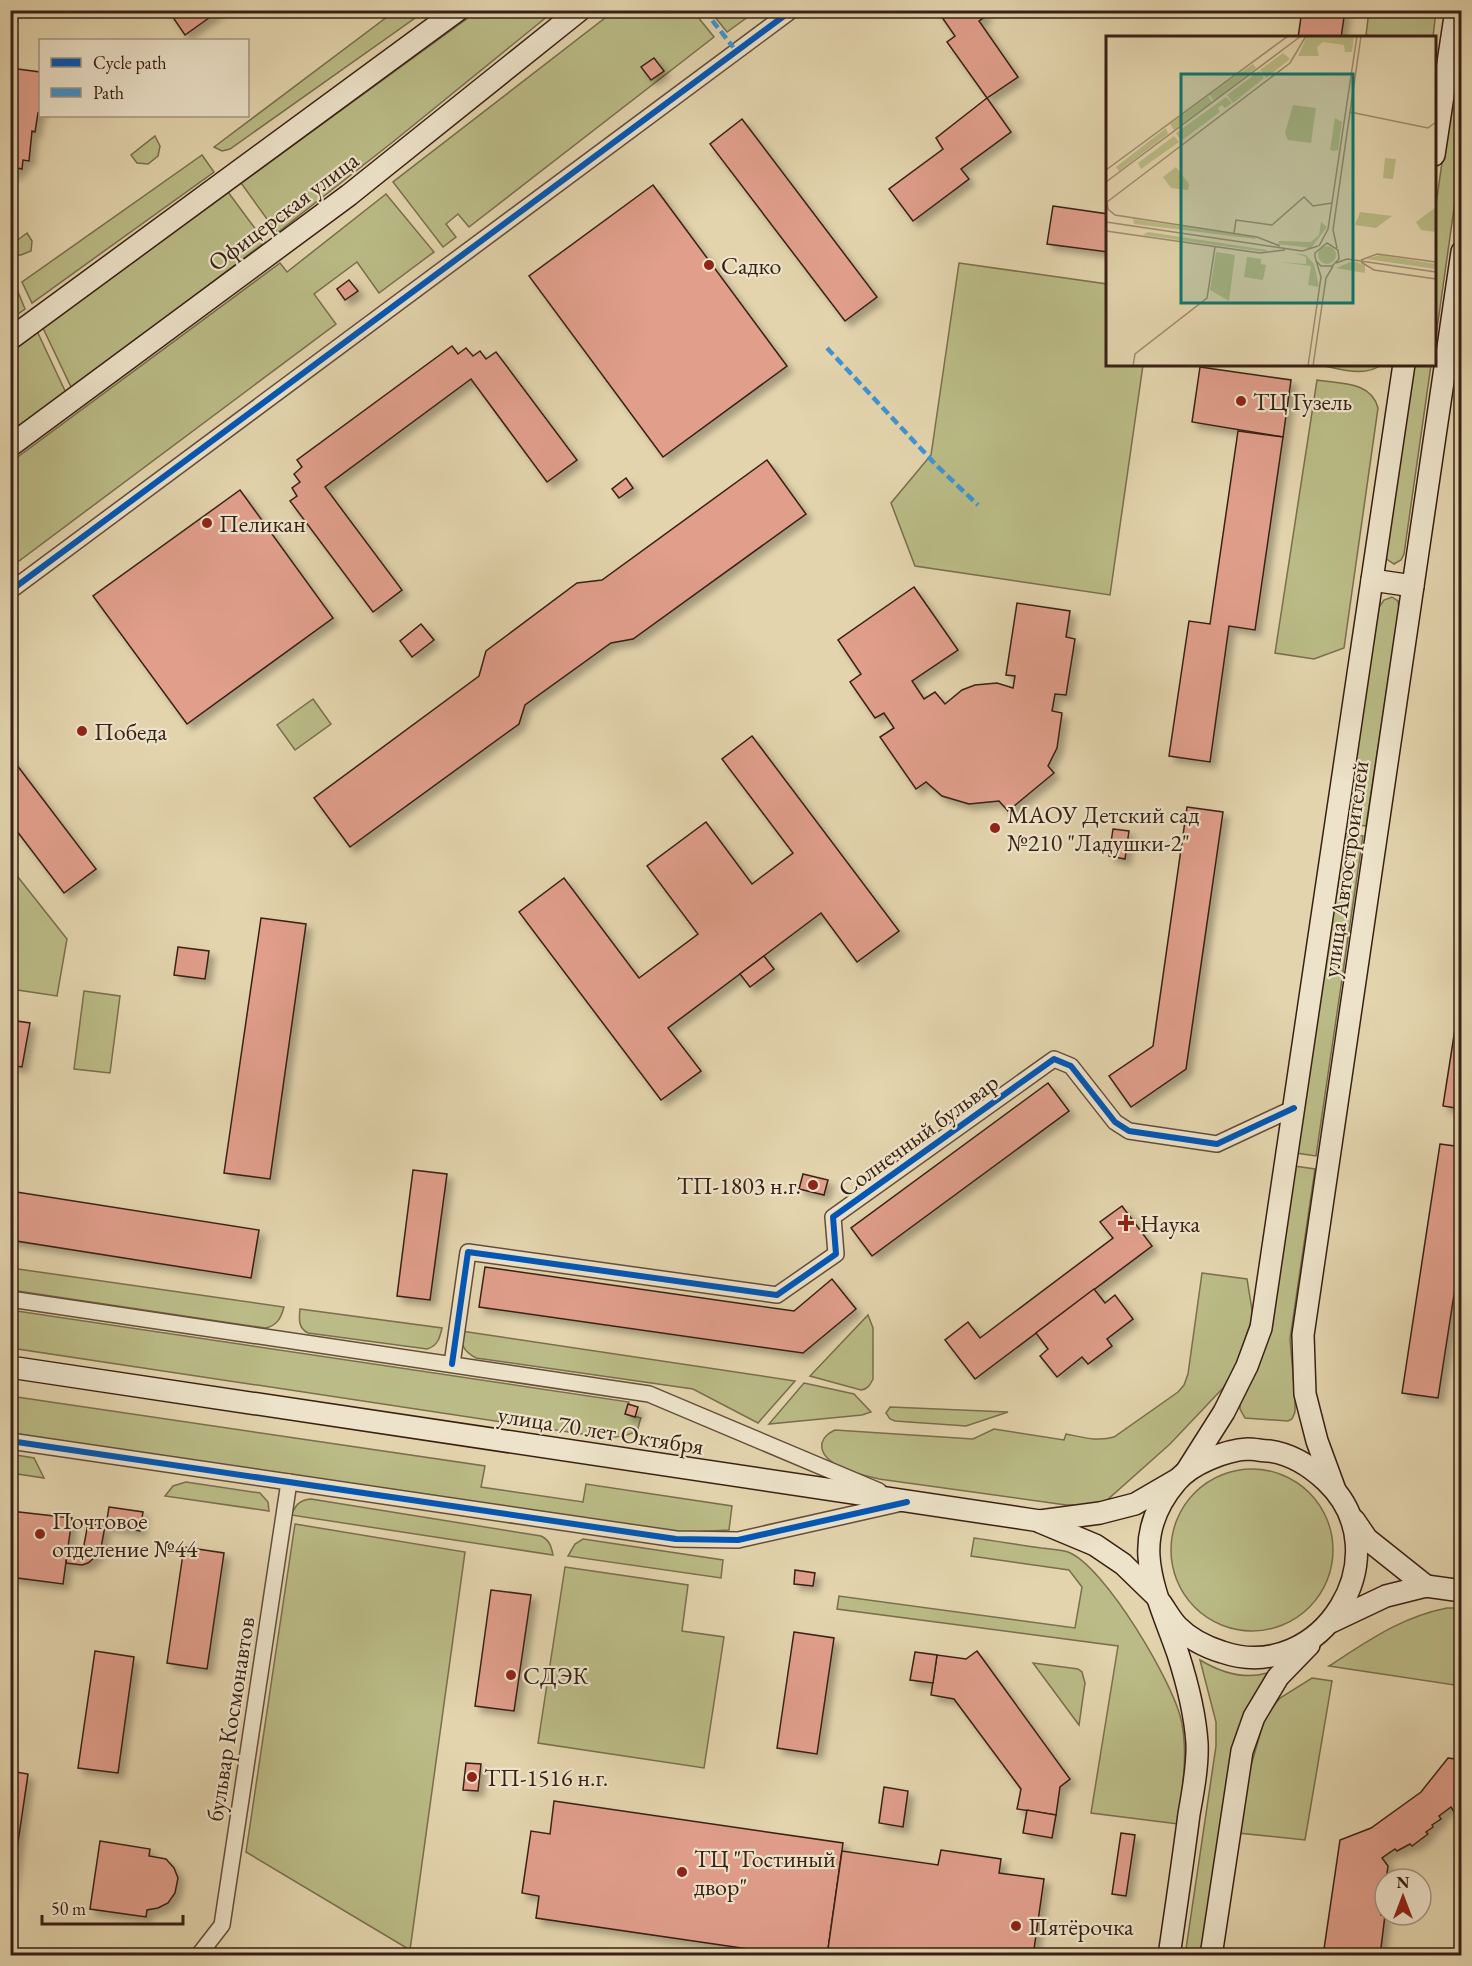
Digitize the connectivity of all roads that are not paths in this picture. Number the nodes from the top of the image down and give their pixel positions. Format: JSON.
{"nodes":[{"id":1,"x":458,"y":10,"type":"edge"},
{"id":2,"x":580,"y":10,"type":"edge"},
{"id":3,"x":792,"y":10,"type":"edge"},
{"id":4,"x":1456,"y":10,"type":"edge"},
{"id":5,"x":1436,"y":142,"type":"edge"},
{"id":6,"x":1461,"y":252,"type":"edge"},
{"id":7,"x":1456,"y":327,"type":"edge"},
{"id":8,"x":10,"y":339,"type":"edge"},
{"id":9,"x":1404,"y":366,"type":"edge"},
{"id":10,"x":10,"y":446,"type":"edge"},
{"id":11,"x":1372,"y":580,"type":"junction"},
{"id":12,"x":1413,"y":586,"type":"junction"},
{"id":13,"x":10,"y":591,"type":"edge"},
{"id":14,"x":1294,"y":1108,"type":"junction"},
{"id":15,"x":10,"y":1299,"type":"edge"},
{"id":16,"x":452,"y":1365,"type":"junction"},
{"id":17,"x":10,"y":1367,"type":"edge"},
{"id":18,"x":10,"y":1441,"type":"edge"},
{"id":19,"x":1182,"y":1476,"type":"junction"},
{"id":20,"x":289,"y":1482,"type":"junction"},
{"id":21,"x":1335,"y":1490,"type":"junction"},
{"id":22,"x":907,"y":1502,"type":"junction"},
{"id":23,"x":1349,"y":1513,"type":"junction"},
{"id":24,"x":1040,"y":1521,"type":"junction"},
{"id":25,"x":1426,"y":1586,"type":"junction"},
{"id":26,"x":1461,"y":1591,"type":"edge"},
{"id":27,"x":1158,"y":1599,"type":"junction"},
{"id":28,"x":1324,"y":1628,"type":"junction"},
{"id":29,"x":198,"y":1956,"type":"edge"},
{"id":30,"x":1168,"y":1956,"type":"edge"},
{"id":31,"x":1211,"y":1956,"type":"edge"}],
"edges":[{"from":1,"to":8,"type":"main road"},
{"from":2,"to":10,"type":"main road","name":"Офицерская улица"},
{"from":3,"to":13,"type":"street"},
{"from":4,"to":5,"type":"main road"},
{"from":6,"to":7,"type":"main road","name":"улица Автостроителей"},
{"from":7,"to":12,"type":"main road","name":"улица Автостроителей"},
{"from":9,"to":11,"type":"main road","name":"улица Автостроителей"},
{"from":11,"to":12,"type":"main road"},
{"from":11,"to":14,"type":"main road","name":"улица Автостроителей"},
{"from":12,"to":21,"type":"main road","name":"улица Автостроителей"},
{"from":14,"to":16,"type":"street","name":"Солнечный бульвар"},
{"from":14,"to":19,"type":"main road","name":"улица Автостроителей"},
{"from":15,"to":16,"type":"street"},
{"from":16,"to":22,"type":"street"},
{"from":17,"to":22,"type":"main road","name":"улица 70 лет Октября"},
{"from":18,"to":20,"type":"street"},
{"from":19,"to":21,"type":"main road"},
{"from":19,"to":24,"type":"main road","name":"улица 70 лет Октября"},
{"from":19,"to":27,"type":"main road"},
{"from":20,"to":22,"type":"street"},
{"from":20,"to":29,"type":"street","name":"бульвар Космонавтов"},
{"from":21,"to":23,"type":"main road"},
{"from":22,"to":24,"type":"main road","name":"улица 70 лет Октября"},
{"from":23,"to":25,"type":"main road"},
{"from":23,"to":28,"type":"main road"},
{"from":24,"to":27,"type":"main road"},
{"from":25,"to":26,"type":"main road"},
{"from":25,"to":28,"type":"main road"},
{"from":27,"to":28,"type":"main road"},
{"from":27,"to":30,"type":"main road"},
{"from":28,"to":31,"type":"main road"}]}
